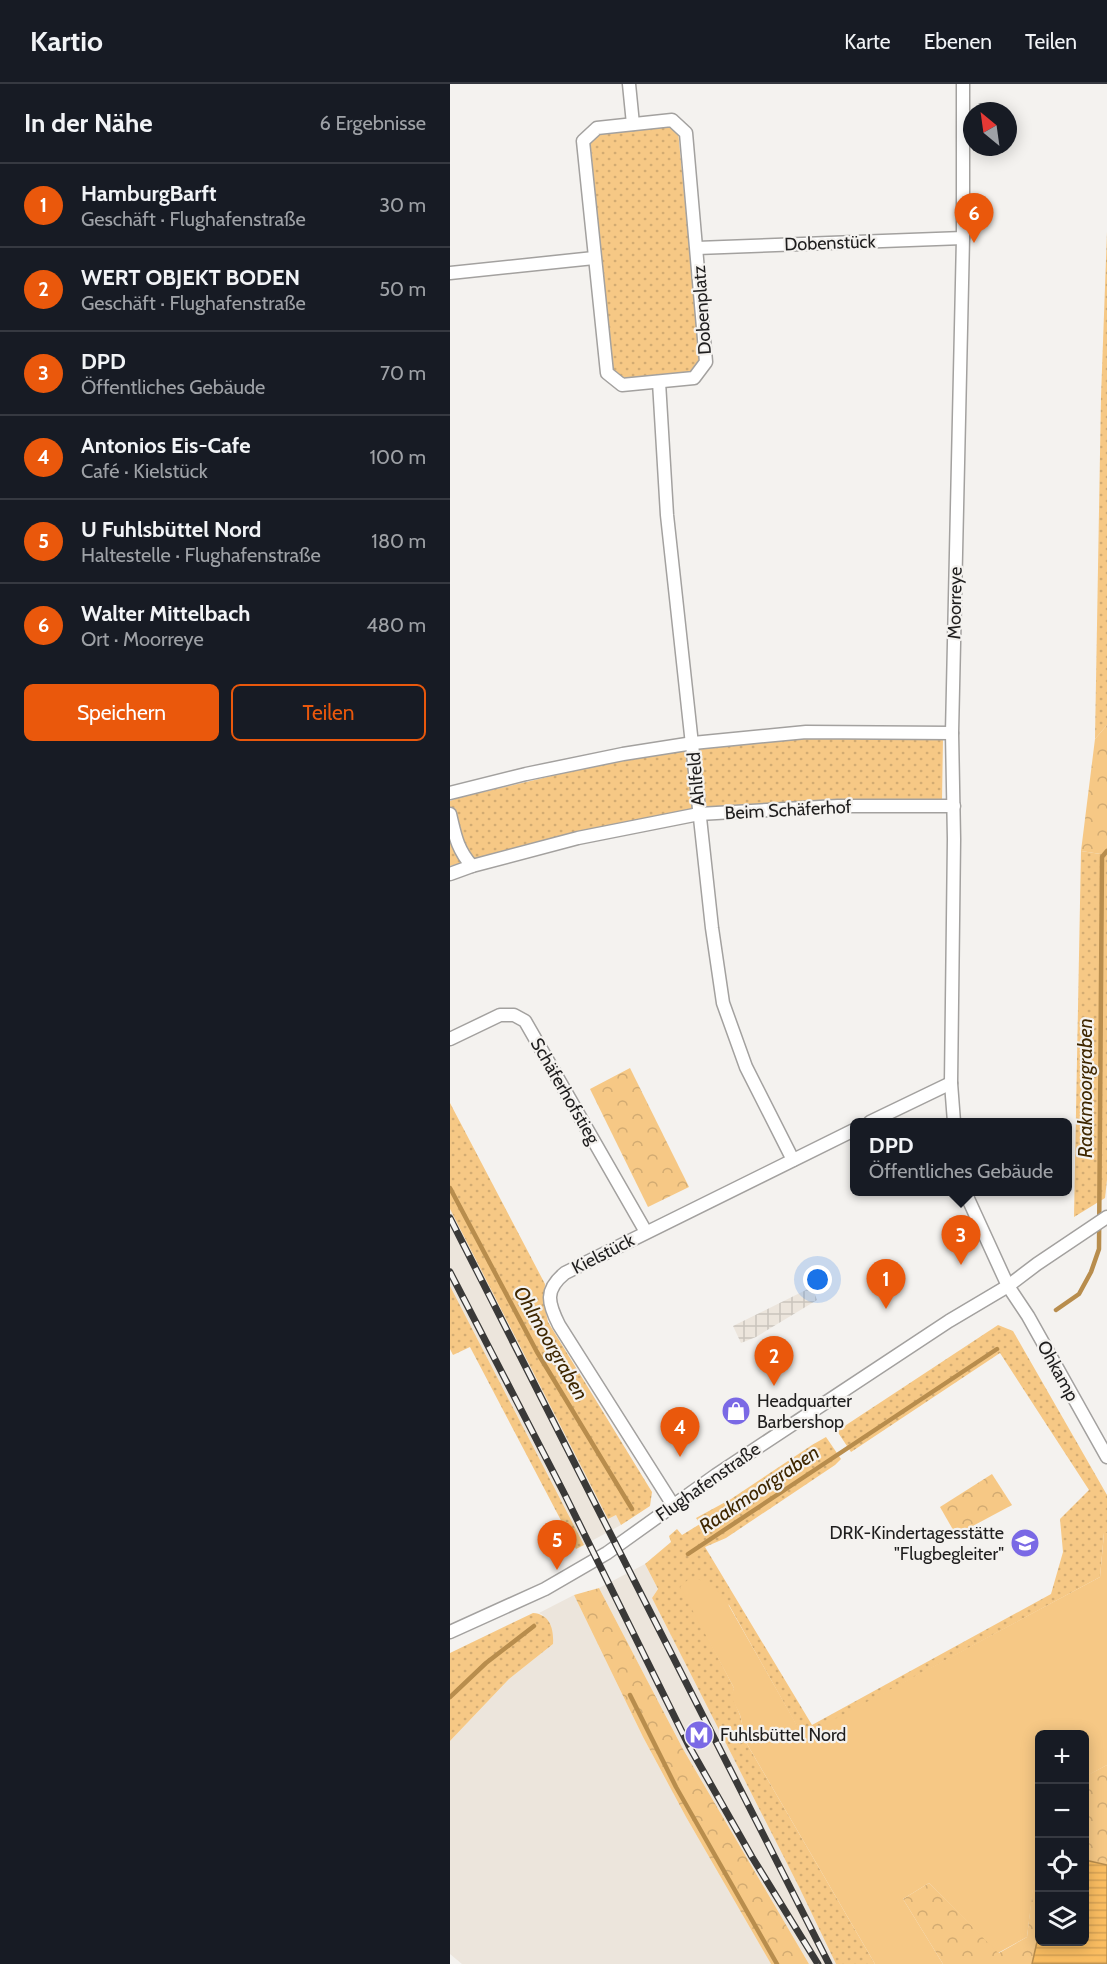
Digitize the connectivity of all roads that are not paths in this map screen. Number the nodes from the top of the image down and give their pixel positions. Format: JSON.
{"nodes":[{"id":1,"x":629,"y":84,"type":"edge"},
{"id":2,"x":963,"y":84,"type":"edge"},
{"id":3,"x":633,"y":124,"type":"junction"},
{"id":4,"x":963,"y":238,"type":"junction"},
{"id":5,"x":697,"y":248,"type":"junction"},
{"id":6,"x":594,"y":258,"type":"junction"},
{"id":7,"x":450,"y":273,"type":"edge"},
{"id":8,"x":659,"y":382,"type":"junction"},
{"id":9,"x":952,"y":734,"type":"junction"},
{"id":10,"x":693,"y":743,"type":"junction"},
{"id":11,"x":450,"y":793,"type":"edge"},
{"id":12,"x":954,"y":807,"type":"junction"},
{"id":13,"x":450,"y":814,"type":"edge"},
{"id":14,"x":699,"y":814,"type":"junction"},
{"id":15,"x":472,"y":866,"type":"junction"},
{"id":16,"x":450,"y":874,"type":"edge"},
{"id":17,"x":450,"y":1039,"type":"edge"},
{"id":18,"x":951,"y":1083,"type":"junction"},
{"id":19,"x":878,"y":1118,"type":"edge"},
{"id":20,"x":954,"y":1118,"type":"edge"},
{"id":21,"x":850,"y":1132,"type":"edge"},
{"id":22,"x":793,"y":1160,"type":"junction"},
{"id":23,"x":967,"y":1196,"type":"edge"},
{"id":24,"x":1107,"y":1217,"type":"edge"},
{"id":25,"x":646,"y":1232,"type":"junction"},
{"id":26,"x":1008,"y":1286,"type":"junction"},
{"id":27,"x":1107,"y":1457,"type":"edge"},
{"id":28,"x":673,"y":1505,"type":"junction"},
{"id":29,"x":450,"y":1632,"type":"edge"}],
"edges":[{"from":1,"to":3,"type":"street"},
{"from":2,"to":4,"type":"street","name":"Moorreye"},
{"from":3,"to":5,"type":"street","name":"Dobenplatz"},
{"from":3,"to":6,"type":"street","name":"Dobenplatz"},
{"from":4,"to":5,"type":"street","name":"Dobenstück"},
{"from":4,"to":9,"type":"street","name":"Moorreye"},
{"from":5,"to":8,"type":"street","name":"Dobenplatz"},
{"from":6,"to":7,"type":"street"},
{"from":6,"to":8,"type":"street","name":"Dobenplatz"},
{"from":8,"to":10,"type":"street","name":"Ahlfeld"},
{"from":9,"to":10,"type":"street"},
{"from":9,"to":12,"type":"street","name":"Moorreye"},
{"from":10,"to":11,"type":"street"},
{"from":10,"to":14,"type":"street","name":"Ahlfeld"},
{"from":12,"to":14,"type":"street","name":"Beim Schäferhof"},
{"from":12,"to":18,"type":"street","name":"Moorreye"},
{"from":13,"to":15,"type":"street"},
{"from":14,"to":15,"type":"street","name":"Beim Schäferhof"},
{"from":14,"to":22,"type":"street","name":"Ahlfeld"},
{"from":15,"to":16,"type":"street","name":"Beim Schäferhof"},
{"from":17,"to":25,"type":"street","name":"Schäferhofstieg"},
{"from":18,"to":19,"type":"street"},
{"from":18,"to":20,"type":"street","name":"Moorreye"},
{"from":21,"to":22,"type":"street","name":"Kielstück"},
{"from":22,"to":25,"type":"street","name":"Kielstück"},
{"from":23,"to":26,"type":"street"},
{"from":24,"to":26,"type":"street","name":"Flughafenstraße"},
{"from":25,"to":28,"type":"street","name":"Kielstück"},
{"from":26,"to":27,"type":"street","name":"Ohkamp"},
{"from":26,"to":28,"type":"street","name":"Flughafenstraße"},
{"from":28,"to":29,"type":"street","name":"Flughafenstraße"}]}
